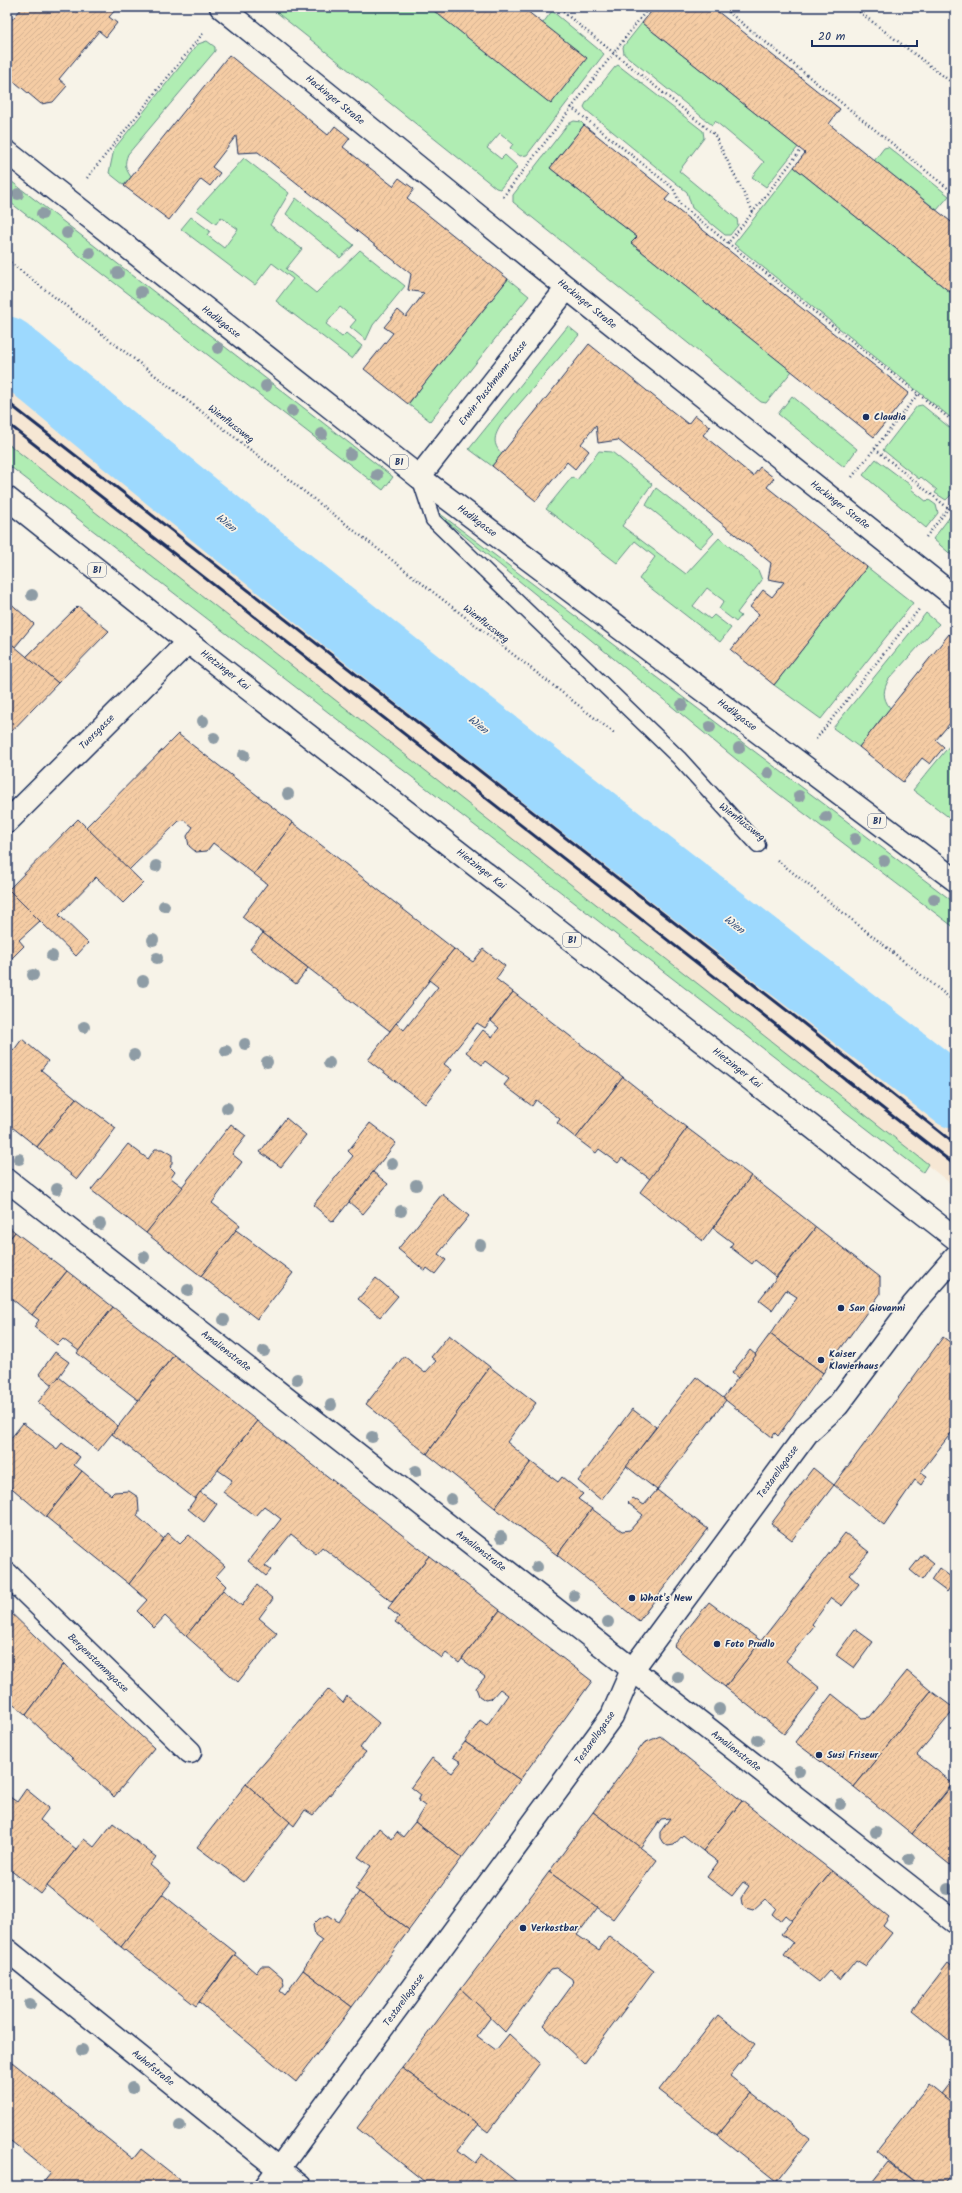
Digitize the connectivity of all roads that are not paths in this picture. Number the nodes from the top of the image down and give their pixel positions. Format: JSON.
{"nodes":[{"id":1,"x":222,"y":8,"type":"edge"},
{"id":2,"x":7,"y":152,"type":"edge"},
{"id":3,"x":567,"y":288,"type":"junction"},
{"id":4,"x":419,"y":477,"type":"junction"},
{"id":5,"x":7,"y":498,"type":"edge"},
{"id":6,"x":947,"y":590,"type":"edge"},
{"id":7,"x":188,"y":642,"type":"junction"},
{"id":8,"x":7,"y":822,"type":"edge"},
{"id":9,"x":758,"y":844,"type":"road end"},
{"id":10,"x":955,"y":880,"type":"edge"},
{"id":11,"x":7,"y":1180,"type":"edge"},
{"id":12,"x":955,"y":1238,"type":"edge"},
{"id":13,"x":955,"y":1257,"type":"edge"},
{"id":14,"x":7,"y":1574,"type":"edge"},
{"id":15,"x":632,"y":1670,"type":"junction"},
{"id":16,"x":190,"y":1752,"type":"dead end"},
{"id":17,"x":955,"y":1922,"type":"edge"},
{"id":18,"x":7,"y":1950,"type":"edge"},
{"id":19,"x":279,"y":2169,"type":"junction"},
{"id":20,"x":266,"y":2186,"type":"edge"},
{"id":21,"x":300,"y":2186,"type":"edge"}],
"edges":[{"from":1,"to":3,"type":"street","name":"Hackinger Straße"},
{"from":2,"to":4,"type":"street","name":"Hadikgasse","number":"B1"},
{"from":3,"to":4,"type":"street","name":"Erwin-Puschmann-Gasse"},
{"from":3,"to":6,"type":"street","name":"Hackinger Straße"},
{"from":4,"to":9,"type":"lane"},
{"from":4,"to":10,"type":"street","name":"Hadikgasse","number":"B1"},
{"from":5,"to":7,"type":"street","name":"Hietzinger Kai","number":"B1"},
{"from":7,"to":8,"type":"street","name":"Tuersgasse"},
{"from":7,"to":12,"type":"street","name":"Hietzinger Kai","number":"B1"},
{"from":11,"to":15,"type":"street","name":"Amalienstraße"},
{"from":13,"to":15,"type":"street","name":"Testarellogasse"},
{"from":14,"to":16,"type":"street","name":"Bergenstammgasse"},
{"from":15,"to":17,"type":"street","name":"Amalienstraße"},
{"from":15,"to":19,"type":"street","name":"Testarellogasse"},
{"from":18,"to":19,"type":"street","name":"Auhofstraße"},
{"from":19,"to":20,"type":"street","name":"Testarellogasse"},
{"from":19,"to":21,"type":"street","name":"Auhofstraße"}]}
